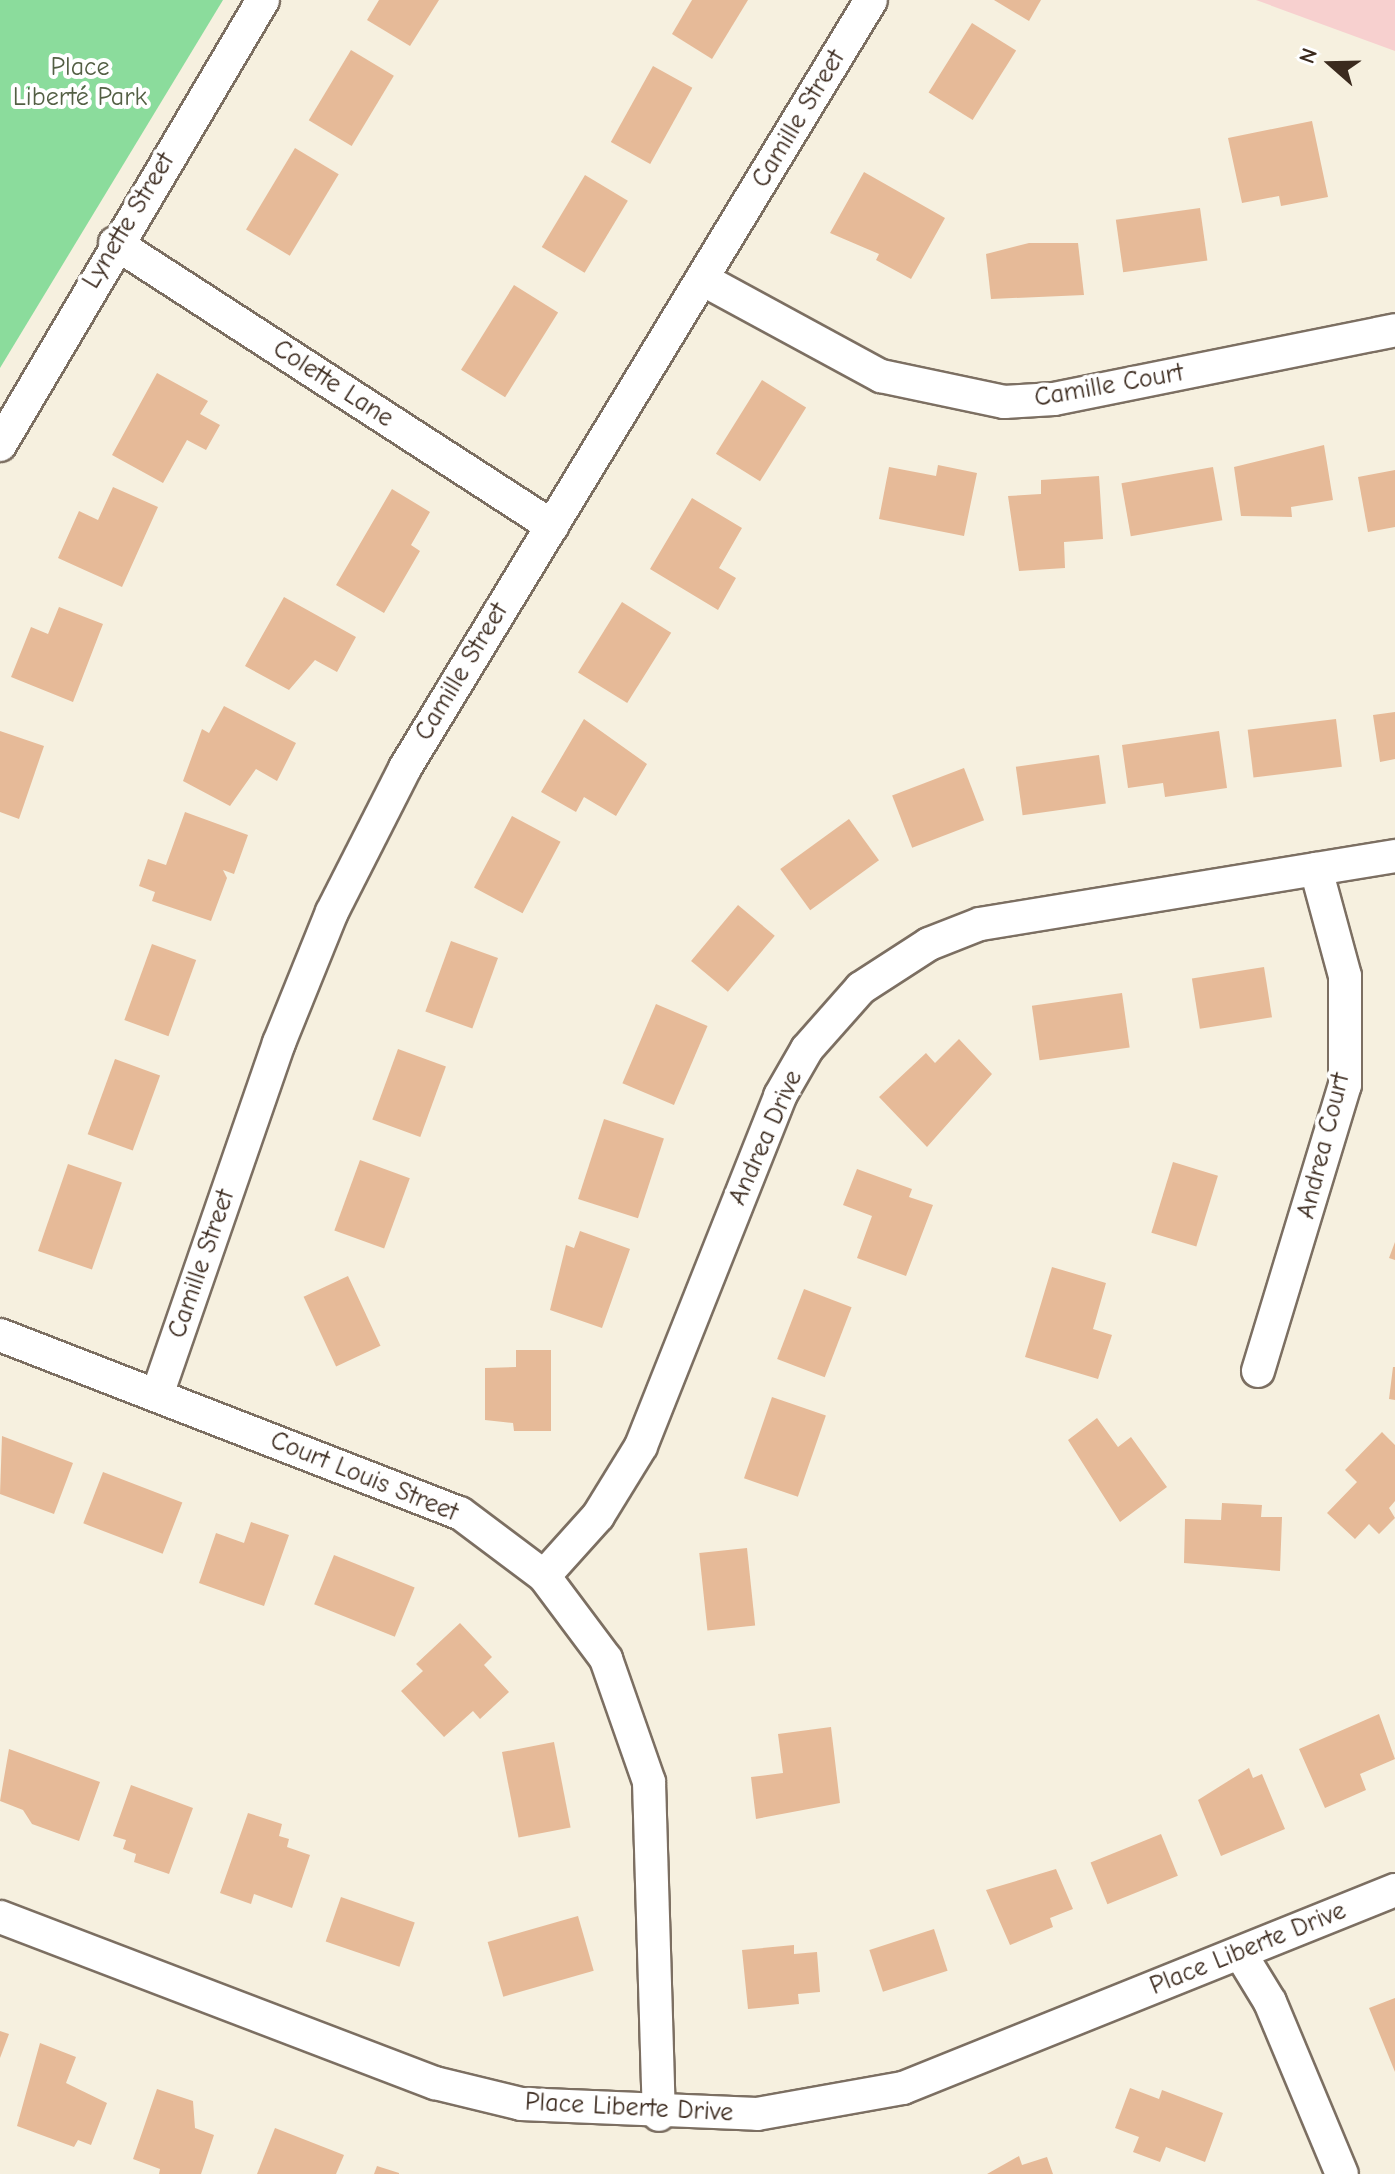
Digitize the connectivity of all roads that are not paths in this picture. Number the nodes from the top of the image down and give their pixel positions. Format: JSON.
{"nodes":[{"id":1,"x":263,"y":0,"type":"edge"},
{"id":2,"x":871,"y":0,"type":"edge"},
{"id":3,"x":115,"y":243,"type":"junction"},
{"id":4,"x":702,"y":279,"type":"junction"},
{"id":5,"x":1395,"y":330,"type":"edge"},
{"id":6,"x":0,"y":445,"type":"edge"},
{"id":7,"x":552,"y":526,"type":"junction"},
{"id":8,"x":1395,"y":856,"type":"edge"},
{"id":9,"x":1316,"y":869,"type":"junction"},
{"id":10,"x":0,"y":1335,"type":"edge"},
{"id":11,"x":1258,"y":1371,"type":"dead end"},
{"id":12,"x":157,"y":1395,"type":"junction"},
{"id":13,"x":544,"y":1576,"type":"junction"},
{"id":14,"x":1395,"y":1890,"type":"edge"},
{"id":15,"x":0,"y":1917,"type":"edge"},
{"id":16,"x":1240,"y":1953,"type":"junction"},
{"id":17,"x":659,"y":2115,"type":"junction"},
{"id":18,"x":1342,"y":2174,"type":"edge"}],
"edges":[{"from":1,"to":3,"type":"street","name":"Lynette Street"},
{"from":2,"to":4,"type":"street","name":"Camille Street"},
{"from":3,"to":6,"type":"street","name":"Lynette Street"},
{"from":3,"to":7,"type":"street","name":"Colette Lane"},
{"from":4,"to":5,"type":"street","name":"Camille Court"},
{"from":4,"to":7,"type":"street","name":"Camille Street"},
{"from":7,"to":12,"type":"street","name":"Camille Street"},
{"from":8,"to":9,"type":"street","name":"Andrea Drive"},
{"from":9,"to":11,"type":"street","name":"Andrea Court"},
{"from":9,"to":13,"type":"street","name":"Andrea Drive"},
{"from":10,"to":12,"type":"street","name":"Court Louis Street"},
{"from":12,"to":13,"type":"street","name":"Court Louis Street"},
{"from":13,"to":17,"type":"street","name":"Court Louis Street"},
{"from":14,"to":16,"type":"street","name":"Place Liberte Drive"},
{"from":15,"to":17,"type":"street","name":"Place Liberte Drive"},
{"from":16,"to":17,"type":"street","name":"Place Liberte Drive"},
{"from":16,"to":18,"type":"street"}]}
